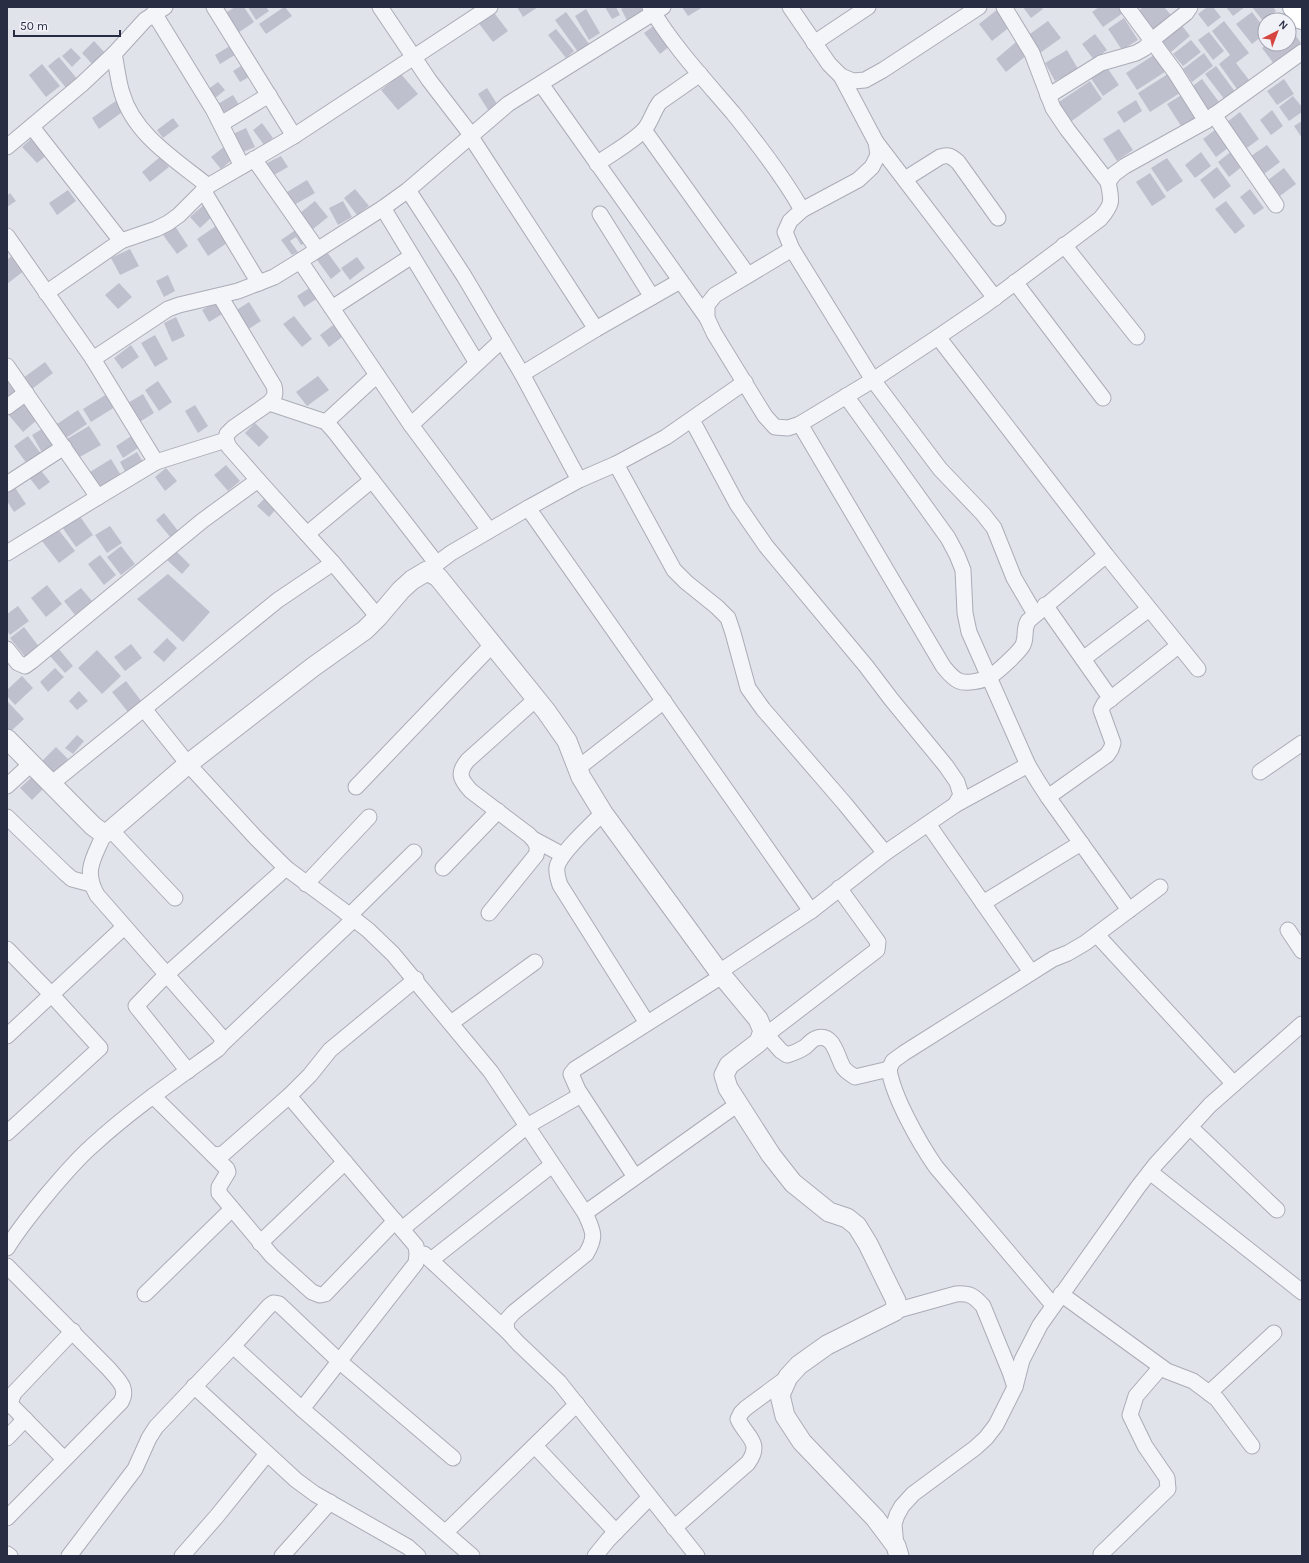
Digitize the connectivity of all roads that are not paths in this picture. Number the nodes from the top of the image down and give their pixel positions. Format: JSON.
{"nodes":[{"id":1,"x":214,"y":7,"type":"edge"},
{"id":2,"x":380,"y":7,"type":"edge"},
{"id":3,"x":490,"y":7,"type":"edge"},
{"id":4,"x":790,"y":7,"type":"edge"},
{"id":5,"x":868,"y":7,"type":"edge"},
{"id":6,"x":979,"y":7,"type":"edge"},
{"id":7,"x":1004,"y":7,"type":"edge"},
{"id":8,"x":1127,"y":7,"type":"edge"},
{"id":9,"x":1190,"y":7,"type":"edge"},
{"id":10,"x":1294,"y":7,"type":"edge"},
{"id":11,"x":656,"y":9,"type":"edge"},
{"id":12,"x":159,"y":10,"type":"edge"},
{"id":13,"x":1302,"y":18,"type":"edge"},
{"id":14,"x":1152,"y":40,"type":"junction"},
{"id":15,"x":814,"y":43,"type":"junction"},
{"id":16,"x":1302,"y":52,"type":"edge"},
{"id":17,"x":114,"y":54,"type":"junction"},
{"id":18,"x":414,"y":58,"type":"junction"},
{"id":19,"x":700,"y":74,"type":"junction"},
{"id":20,"x":841,"y":76,"type":"junction"},
{"id":21,"x":541,"y":84,"type":"junction"},
{"id":22,"x":269,"y":95,"type":"junction"},
{"id":23,"x":1048,"y":96,"type":"junction"},
{"id":24,"x":1210,"y":118,"type":"junction"},
{"id":25,"x":221,"y":124,"type":"junction"},
{"id":26,"x":32,"y":127,"type":"junction"},
{"id":27,"x":644,"y":130,"type":"junction"},
{"id":28,"x":294,"y":136,"type":"junction"},
{"id":29,"x":471,"y":136,"type":"junction"},
{"id":30,"x":876,"y":142,"type":"junction"},
{"id":31,"x":7,"y":147,"type":"edge"},
{"id":32,"x":248,"y":163,"type":"junction"},
{"id":33,"x":597,"y":164,"type":"junction"},
{"id":34,"x":904,"y":180,"type":"junction"},
{"id":35,"x":1108,"y":182,"type":"junction"},
{"id":36,"x":205,"y":188,"type":"junction"},
{"id":37,"x":408,"y":190,"type":"junction"},
{"id":38,"x":1276,"y":205,"type":"dead end"},
{"id":39,"x":383,"y":208,"type":"junction"},
{"id":40,"x":802,"y":210,"type":"junction"},
{"id":41,"x":600,"y":214,"type":"dead end"},
{"id":42,"x":998,"y":218,"type":"dead end"},
{"id":43,"x":7,"y":236,"type":"edge"},
{"id":44,"x":121,"y":241,"type":"junction"},
{"id":45,"x":1064,"y":245,"type":"junction"},
{"id":46,"x":317,"y":249,"type":"junction"},
{"id":47,"x":792,"y":249,"type":"junction"},
{"id":48,"x":412,"y":256,"type":"junction"},
{"id":49,"x":300,"y":261,"type":"junction"},
{"id":50,"x":748,"y":275,"type":"junction"},
{"id":51,"x":680,"y":281,"type":"junction"},
{"id":52,"x":1015,"y":282,"type":"junction"},
{"id":53,"x":259,"y":283,"type":"junction"},
{"id":54,"x":46,"y":294,"type":"junction"},
{"id":55,"x":220,"y":296,"type":"junction"},
{"id":56,"x":652,"y":297,"type":"junction"},
{"id":57,"x":995,"y":298,"type":"junction"},
{"id":58,"x":332,"y":308,"type":"junction"},
{"id":59,"x":707,"y":318,"type":"junction"},
{"id":60,"x":596,"y":329,"type":"junction"},
{"id":61,"x":938,"y":337,"type":"junction"},
{"id":62,"x":1137,"y":337,"type":"dead end"},
{"id":63,"x":502,"y":340,"type":"junction"},
{"id":64,"x":93,"y":359,"type":"junction"},
{"id":65,"x":477,"y":363,"type":"junction"},
{"id":66,"x":7,"y":366,"type":"edge"},
{"id":67,"x":522,"y":374,"type":"junction"},
{"id":68,"x":377,"y":375,"type":"junction"},
{"id":69,"x":873,"y":380,"type":"junction"},
{"id":70,"x":745,"y":382,"type":"junction"},
{"id":71,"x":26,"y":393,"type":"junction"},
{"id":72,"x":846,"y":396,"type":"junction"},
{"id":73,"x":1103,"y":398,"type":"dead end"},
{"id":74,"x":269,"y":403,"type":"junction"},
{"id":75,"x":7,"y":407,"type":"edge"},
{"id":76,"x":692,"y":420,"type":"junction"},
{"id":77,"x":326,"y":422,"type":"junction"},
{"id":78,"x":800,"y":424,"type":"junction"},
{"id":79,"x":411,"y":425,"type":"junction"},
{"id":80,"x":226,"y":440,"type":"junction"},
{"id":81,"x":64,"y":447,"type":"junction"},
{"id":82,"x":156,"y":462,"type":"junction"},
{"id":83,"x":616,"y":464,"type":"junction"},
{"id":84,"x":258,"y":480,"type":"junction"},
{"id":85,"x":372,"y":480,"type":"junction"},
{"id":86,"x":579,"y":480,"type":"junction"},
{"id":87,"x":7,"y":484,"type":"edge"},
{"id":88,"x":98,"y":497,"type":"junction"},
{"id":89,"x":528,"y":508,"type":"junction"},
{"id":90,"x":489,"y":530,"type":"junction"},
{"id":91,"x":306,"y":534,"type":"junction"},
{"id":92,"x":7,"y":554,"type":"edge"},
{"id":93,"x":1106,"y":555,"type":"junction"},
{"id":94,"x":333,"y":563,"type":"junction"},
{"id":95,"x":432,"y":567,"type":"junction"},
{"id":96,"x":1148,"y":609,"type":"junction"},
{"id":97,"x":1040,"y":610,"type":"junction"},
{"id":98,"x":378,"y":617,"type":"junction"},
{"id":99,"x":492,"y":644,"type":"junction"},
{"id":100,"x":1178,"y":646,"type":"junction"},
{"id":101,"x":7,"y":649,"type":"edge"},
{"id":102,"x":1083,"y":659,"type":"junction"},
{"id":103,"x":1198,"y":669,"type":"dead end"},
{"id":104,"x":989,"y":677,"type":"junction"},
{"id":105,"x":536,"y":698,"type":"junction"},
{"id":106,"x":1111,"y":698,"type":"junction"},
{"id":107,"x":664,"y":701,"type":"junction"},
{"id":108,"x":144,"y":709,"type":"junction"},
{"id":109,"x":7,"y":740,"type":"edge"},
{"id":110,"x":1302,"y":744,"type":"edge"},
{"id":111,"x":31,"y":764,"type":"junction"},
{"id":112,"x":188,"y":764,"type":"junction"},
{"id":113,"x":1028,"y":765,"type":"junction"},
{"id":114,"x":578,"y":768,"type":"junction"},
{"id":115,"x":1260,"y":772,"type":"dead end"},
{"id":116,"x":51,"y":784,"type":"junction"},
{"id":117,"x":7,"y":786,"type":"edge"},
{"id":118,"x":356,"y":787,"type":"dead end"},
{"id":119,"x":1048,"y":798,"type":"junction"},
{"id":120,"x":955,"y":805,"type":"junction"},
{"id":121,"x":498,"y":811,"type":"junction"},
{"id":122,"x":603,"y":813,"type":"junction"},
{"id":123,"x":7,"y":817,"type":"edge"},
{"id":124,"x":369,"y":817,"type":"dead end"},
{"id":125,"x":928,"y":824,"type":"junction"},
{"id":126,"x":107,"y":832,"type":"junction"},
{"id":127,"x":535,"y":840,"type":"junction"},
{"id":128,"x":1080,"y":843,"type":"junction"},
{"id":129,"x":414,"y":852,"type":"dead end"},
{"id":130,"x":885,"y":853,"type":"junction"},
{"id":131,"x":563,"y":855,"type":"junction"},
{"id":132,"x":286,"y":868,"type":"junction"},
{"id":133,"x":443,"y":868,"type":"dead end"},
{"id":134,"x":91,"y":884,"type":"junction"},
{"id":135,"x":306,"y":884,"type":"junction"},
{"id":136,"x":1160,"y":887,"type":"dead end"},
{"id":137,"x":839,"y":888,"type":"junction"},
{"id":138,"x":175,"y":898,"type":"dead end"},
{"id":139,"x":983,"y":903,"type":"junction"},
{"id":140,"x":1129,"y":910,"type":"junction"},
{"id":141,"x":811,"y":911,"type":"junction"},
{"id":142,"x":489,"y":913,"type":"dead end"},
{"id":143,"x":352,"y":917,"type":"junction"},
{"id":144,"x":124,"y":927,"type":"junction"},
{"id":145,"x":1288,"y":930,"type":"dead end"},
{"id":146,"x":1097,"y":934,"type":"junction"},
{"id":147,"x":7,"y":949,"type":"edge"},
{"id":148,"x":1302,"y":951,"type":"edge"},
{"id":149,"x":535,"y":962,"type":"dead end"},
{"id":150,"x":1031,"y":972,"type":"junction"},
{"id":151,"x":720,"y":974,"type":"junction"},
{"id":152,"x":166,"y":975,"type":"junction"},
{"id":153,"x":416,"y":979,"type":"junction"},
{"id":154,"x":51,"y":994,"type":"junction"},
{"id":155,"x":451,"y":1022,"type":"junction"},
{"id":156,"x":647,"y":1023,"type":"junction"},
{"id":157,"x":1302,"y":1024,"type":"edge"},
{"id":158,"x":765,"y":1033,"type":"junction"},
{"id":159,"x":7,"y":1036,"type":"edge"},
{"id":160,"x":222,"y":1044,"type":"junction"},
{"id":161,"x":889,"y":1069,"type":"junction"},
{"id":162,"x":188,"y":1071,"type":"junction"},
{"id":163,"x":1234,"y":1084,"type":"junction"},
{"id":164,"x":581,"y":1095,"type":"junction"},
{"id":165,"x":153,"y":1096,"type":"junction"},
{"id":166,"x":289,"y":1096,"type":"junction"},
{"id":167,"x":738,"y":1104,"type":"junction"},
{"id":168,"x":527,"y":1126,"type":"junction"},
{"id":169,"x":1190,"y":1127,"type":"junction"},
{"id":170,"x":7,"y":1133,"type":"edge"},
{"id":171,"x":213,"y":1155,"type":"junction"},
{"id":172,"x":345,"y":1162,"type":"junction"},
{"id":173,"x":552,"y":1165,"type":"junction"},
{"id":174,"x":1150,"y":1172,"type":"junction"},
{"id":175,"x":635,"y":1177,"type":"junction"},
{"id":176,"x":232,"y":1209,"type":"junction"},
{"id":177,"x":1277,"y":1210,"type":"dead end"},
{"id":178,"x":585,"y":1213,"type":"junction"},
{"id":179,"x":398,"y":1225,"type":"junction"},
{"id":180,"x":260,"y":1243,"type":"junction"},
{"id":181,"x":416,"y":1246,"type":"junction"},
{"id":182,"x":7,"y":1248,"type":"edge"},
{"id":183,"x":431,"y":1260,"type":"junction"},
{"id":184,"x":7,"y":1266,"type":"edge"},
{"id":185,"x":1302,"y":1292,"type":"edge"},
{"id":186,"x":145,"y":1294,"type":"dead end"},
{"id":187,"x":1057,"y":1300,"type":"junction"},
{"id":188,"x":895,"y":1311,"type":"junction"},
{"id":189,"x":73,"y":1331,"type":"junction"},
{"id":190,"x":507,"y":1331,"type":"junction"},
{"id":191,"x":1274,"y":1333,"type":"dead end"},
{"id":192,"x":233,"y":1346,"type":"junction"},
{"id":193,"x":339,"y":1361,"type":"junction"},
{"id":194,"x":1161,"y":1367,"type":"junction"},
{"id":195,"x":788,"y":1377,"type":"junction"},
{"id":196,"x":194,"y":1386,"type":"junction"},
{"id":197,"x":1015,"y":1387,"type":"junction"},
{"id":198,"x":1209,"y":1393,"type":"junction"},
{"id":199,"x":8,"y":1402,"type":"edge"},
{"id":200,"x":577,"y":1404,"type":"junction"},
{"id":201,"x":302,"y":1409,"type":"junction"},
{"id":202,"x":25,"y":1419,"type":"junction"},
{"id":203,"x":7,"y":1438,"type":"edge"},
{"id":204,"x":534,"y":1446,"type":"junction"},
{"id":205,"x":1252,"y":1446,"type":"dead end"},
{"id":206,"x":267,"y":1454,"type":"junction"},
{"id":207,"x":453,"y":1458,"type":"dead end"},
{"id":208,"x":64,"y":1459,"type":"junction"},
{"id":209,"x":650,"y":1497,"type":"junction"},
{"id":210,"x":330,"y":1502,"type":"junction"},
{"id":211,"x":7,"y":1518,"type":"edge"},
{"id":212,"x":674,"y":1528,"type":"junction"},
{"id":213,"x":446,"y":1532,"type":"junction"},
{"id":214,"x":616,"y":1532,"type":"junction"},
{"id":215,"x":898,"y":1551,"type":"edge"},
{"id":216,"x":7,"y":1554,"type":"edge"},
{"id":217,"x":1101,"y":1554,"type":"dead end"},
{"id":218,"x":10,"y":1556,"type":"edge"},
{"id":219,"x":69,"y":1556,"type":"edge"},
{"id":220,"x":182,"y":1556,"type":"edge"},
{"id":221,"x":282,"y":1556,"type":"edge"},
{"id":222,"x":418,"y":1556,"type":"edge"},
{"id":223,"x":472,"y":1556,"type":"edge"},
{"id":224,"x":595,"y":1556,"type":"edge"},
{"id":225,"x":697,"y":1556,"type":"edge"}],
"edges":[{"from":1,"to":22,"type":"street"},
{"from":2,"to":18,"type":"street"},
{"from":3,"to":18,"type":"street"},
{"from":4,"to":15,"type":"street"},
{"from":5,"to":15,"type":"street"},
{"from":6,"to":20,"type":"street"},
{"from":7,"to":23,"type":"street"},
{"from":8,"to":14,"type":"street"},
{"from":9,"to":14,"type":"street"},
{"from":10,"to":13,"type":"main road"},
{"from":11,"to":19,"type":"street"},
{"from":11,"to":21,"type":"street"},
{"from":12,"to":17,"type":"street"},
{"from":12,"to":25,"type":"street"},
{"from":14,"to":23,"type":"street"},
{"from":14,"to":24,"type":"street"},
{"from":15,"to":20,"type":"street"},
{"from":16,"to":24,"type":"street"},
{"from":17,"to":26,"type":"street"},
{"from":17,"to":36,"type":"street"},
{"from":18,"to":28,"type":"street"},
{"from":18,"to":29,"type":"street"},
{"from":19,"to":27,"type":"street"},
{"from":19,"to":40,"type":"street"},
{"from":20,"to":30,"type":"street"},
{"from":21,"to":29,"type":"street"},
{"from":21,"to":33,"type":"street"},
{"from":22,"to":25,"type":"street"},
{"from":22,"to":28,"type":"street"},
{"from":23,"to":35,"type":"street"},
{"from":24,"to":35,"type":"street"},
{"from":24,"to":38,"type":"street"},
{"from":25,"to":32,"type":"street"},
{"from":26,"to":31,"type":"street"},
{"from":26,"to":44,"type":"street"},
{"from":27,"to":33,"type":"street"},
{"from":27,"to":50,"type":"street"},
{"from":28,"to":32,"type":"street"},
{"from":29,"to":37,"type":"street"},
{"from":29,"to":60,"type":"street"},
{"from":30,"to":34,"type":"street"},
{"from":30,"to":40,"type":"street"},
{"from":32,"to":36,"type":"street"},
{"from":32,"to":46,"type":"street"},
{"from":33,"to":51,"type":"street"},
{"from":34,"to":42,"type":"street"},
{"from":34,"to":57,"type":"street"},
{"from":35,"to":45,"type":"street"},
{"from":36,"to":44,"type":"street"},
{"from":36,"to":53,"type":"street"},
{"from":37,"to":39,"type":"street"},
{"from":37,"to":63,"type":"street"},
{"from":39,"to":46,"type":"street"},
{"from":39,"to":48,"type":"street"},
{"from":40,"to":47,"type":"street"},
{"from":41,"to":56,"type":"street"},
{"from":43,"to":54,"type":"street"},
{"from":44,"to":54,"type":"street"},
{"from":45,"to":52,"type":"street"},
{"from":45,"to":62,"type":"street"},
{"from":46,"to":49,"type":"street"},
{"from":47,"to":50,"type":"street"},
{"from":47,"to":69,"type":"street"},
{"from":48,"to":58,"type":"street"},
{"from":48,"to":65,"type":"street"},
{"from":49,"to":53,"type":"street"},
{"from":49,"to":58,"type":"street"},
{"from":50,"to":59,"type":"street"},
{"from":51,"to":56,"type":"street"},
{"from":51,"to":59,"type":"street"},
{"from":52,"to":57,"type":"street"},
{"from":52,"to":73,"type":"street"},
{"from":53,"to":55,"type":"street"},
{"from":54,"to":64,"type":"street"},
{"from":55,"to":64,"type":"street"},
{"from":55,"to":74,"type":"street"},
{"from":56,"to":60,"type":"street"},
{"from":57,"to":61,"type":"street"},
{"from":58,"to":68,"type":"street"},
{"from":59,"to":70,"type":"street"},
{"from":60,"to":67,"type":"street"},
{"from":61,"to":69,"type":"street"},
{"from":61,"to":93,"type":"street"},
{"from":63,"to":65,"type":"street"},
{"from":63,"to":67,"type":"street"},
{"from":64,"to":82,"type":"street"},
{"from":65,"to":79,"type":"street"},
{"from":66,"to":71,"type":"street"},
{"from":67,"to":86,"type":"street"},
{"from":68,"to":77,"type":"street"},
{"from":68,"to":79,"type":"street"},
{"from":69,"to":72,"type":"street"},
{"from":69,"to":97,"type":"street"},
{"from":70,"to":76,"type":"street"},
{"from":70,"to":78,"type":"street"},
{"from":71,"to":75,"type":"street"},
{"from":71,"to":81,"type":"street"},
{"from":72,"to":78,"type":"street"},
{"from":72,"to":104,"type":"street"},
{"from":74,"to":77,"type":"street"},
{"from":74,"to":80,"type":"street"},
{"from":76,"to":83,"type":"street"},
{"from":76,"to":120,"type":"street"},
{"from":77,"to":85,"type":"street"},
{"from":78,"to":104,"type":"street"},
{"from":79,"to":90,"type":"street"},
{"from":80,"to":82,"type":"street"},
{"from":80,"to":84,"type":"street"},
{"from":81,"to":87,"type":"street"},
{"from":81,"to":88,"type":"street"},
{"from":82,"to":88,"type":"street"},
{"from":83,"to":86,"type":"street"},
{"from":83,"to":130,"type":"street"},
{"from":84,"to":91,"type":"street"},
{"from":84,"to":101,"type":"street"},
{"from":85,"to":91,"type":"street"},
{"from":85,"to":95,"type":"street"},
{"from":86,"to":89,"type":"street"},
{"from":88,"to":92,"type":"street"},
{"from":89,"to":90,"type":"street"},
{"from":89,"to":107,"type":"street"},
{"from":90,"to":95,"type":"street"},
{"from":91,"to":94,"type":"street"},
{"from":93,"to":96,"type":"street"},
{"from":93,"to":97,"type":"street"},
{"from":94,"to":98,"type":"street"},
{"from":94,"to":108,"type":"street"},
{"from":95,"to":98,"type":"street"},
{"from":95,"to":99,"type":"street"},
{"from":96,"to":100,"type":"street"},
{"from":96,"to":102,"type":"street"},
{"from":97,"to":102,"type":"street"},
{"from":97,"to":104,"type":"street"},
{"from":98,"to":112,"type":"street"},
{"from":99,"to":105,"type":"street"},
{"from":99,"to":118,"type":"street"},
{"from":100,"to":103,"type":"street"},
{"from":100,"to":106,"type":"street"},
{"from":102,"to":106,"type":"street"},
{"from":104,"to":113,"type":"street"},
{"from":105,"to":114,"type":"street"},
{"from":105,"to":121,"type":"street"},
{"from":106,"to":119,"type":"street"},
{"from":107,"to":114,"type":"street"},
{"from":107,"to":141,"type":"street"},
{"from":108,"to":112,"type":"street"},
{"from":108,"to":116,"type":"street"},
{"from":109,"to":111,"type":"street"},
{"from":110,"to":115,"type":"street"},
{"from":111,"to":116,"type":"street"},
{"from":111,"to":117,"type":"street"},
{"from":112,"to":126,"type":"street"},
{"from":112,"to":132,"type":"street"},
{"from":113,"to":119,"type":"street"},
{"from":113,"to":120,"type":"street"},
{"from":114,"to":122,"type":"street"},
{"from":116,"to":126,"type":"street"},
{"from":119,"to":128,"type":"street"},
{"from":120,"to":125,"type":"street"},
{"from":121,"to":127,"type":"street"},
{"from":121,"to":133,"type":"street"},
{"from":122,"to":131,"type":"street"},
{"from":122,"to":151,"type":"street"},
{"from":123,"to":134,"type":"street"},
{"from":124,"to":135,"type":"street"},
{"from":125,"to":130,"type":"street"},
{"from":125,"to":139,"type":"street"},
{"from":126,"to":134,"type":"street"},
{"from":126,"to":138,"type":"street"},
{"from":127,"to":131,"type":"street"},
{"from":127,"to":142,"type":"street"},
{"from":128,"to":139,"type":"street"},
{"from":128,"to":140,"type":"street"},
{"from":129,"to":143,"type":"street"},
{"from":130,"to":137,"type":"street"},
{"from":131,"to":156,"type":"street"},
{"from":132,"to":135,"type":"street"},
{"from":132,"to":152,"type":"street"},
{"from":134,"to":144,"type":"street"},
{"from":135,"to":143,"type":"street"},
{"from":136,"to":140,"type":"street"},
{"from":137,"to":141,"type":"street"},
{"from":137,"to":158,"type":"street"},
{"from":139,"to":150,"type":"street"},
{"from":140,"to":146,"type":"street"},
{"from":141,"to":151,"type":"street"},
{"from":143,"to":153,"type":"street"},
{"from":143,"to":160,"type":"street"},
{"from":144,"to":152,"type":"street"},
{"from":144,"to":154,"type":"street"},
{"from":145,"to":148,"type":"street"},
{"from":146,"to":150,"type":"street"},
{"from":146,"to":163,"type":"street"},
{"from":147,"to":154,"type":"street"},
{"from":149,"to":155,"type":"street"},
{"from":150,"to":161,"type":"street"},
{"from":151,"to":156,"type":"street"},
{"from":151,"to":158,"type":"street"},
{"from":152,"to":160,"type":"street"},
{"from":152,"to":162,"type":"street"},
{"from":153,"to":155,"type":"street"},
{"from":153,"to":166,"type":"street"},
{"from":154,"to":159,"type":"street"},
{"from":154,"to":170,"type":"street"},
{"from":155,"to":168,"type":"street"},
{"from":156,"to":164,"type":"street"},
{"from":157,"to":163,"type":"street"},
{"from":158,"to":161,"type":"street"},
{"from":158,"to":167,"type":"street"},
{"from":160,"to":162,"type":"street"},
{"from":161,"to":187,"type":"street"},
{"from":162,"to":165,"type":"street"},
{"from":163,"to":169,"type":"street"},
{"from":164,"to":168,"type":"street"},
{"from":164,"to":175,"type":"street"},
{"from":165,"to":171,"type":"street"},
{"from":165,"to":182,"type":"street"},
{"from":166,"to":171,"type":"street"},
{"from":166,"to":172,"type":"street"},
{"from":167,"to":175,"type":"street"},
{"from":167,"to":188,"type":"street"},
{"from":168,"to":173,"type":"street"},
{"from":168,"to":179,"type":"street"},
{"from":169,"to":174,"type":"street"},
{"from":169,"to":177,"type":"street"},
{"from":171,"to":176,"type":"street"},
{"from":172,"to":179,"type":"street"},
{"from":172,"to":180,"type":"street"},
{"from":173,"to":178,"type":"street"},
{"from":173,"to":183,"type":"street"},
{"from":174,"to":185,"type":"street"},
{"from":174,"to":187,"type":"street"},
{"from":175,"to":178,"type":"street"},
{"from":176,"to":180,"type":"street"},
{"from":176,"to":186,"type":"street"},
{"from":178,"to":190,"type":"street"},
{"from":179,"to":180,"type":"street"},
{"from":179,"to":181,"type":"street"},
{"from":181,"to":183,"type":"street"},
{"from":181,"to":193,"type":"street"},
{"from":183,"to":190,"type":"street"},
{"from":184,"to":189,"type":"street"},
{"from":187,"to":194,"type":"street"},
{"from":187,"to":197,"type":"street"},
{"from":188,"to":195,"type":"street"},
{"from":188,"to":197,"type":"street"},
{"from":189,"to":199,"type":"street"},
{"from":189,"to":208,"type":"street"},
{"from":190,"to":200,"type":"street"},
{"from":191,"to":198,"type":"street"},
{"from":192,"to":193,"type":"street"},
{"from":192,"to":196,"type":"street"},
{"from":192,"to":201,"type":"street"},
{"from":193,"to":201,"type":"street"},
{"from":193,"to":207,"type":"street"},
{"from":194,"to":198,"type":"street"},
{"from":194,"to":217,"type":"street"},
{"from":195,"to":212,"type":"street"},
{"from":195,"to":215,"type":"street"},
{"from":196,"to":206,"type":"street"},
{"from":196,"to":219,"type":"street"},
{"from":197,"to":215,"type":"street"},
{"from":198,"to":205,"type":"street"},
{"from":199,"to":202,"type":"street"},
{"from":200,"to":204,"type":"street"},
{"from":200,"to":209,"type":"street"},
{"from":201,"to":213,"type":"street"},
{"from":202,"to":203,"type":"street"},
{"from":202,"to":208,"type":"street"},
{"from":204,"to":213,"type":"street"},
{"from":204,"to":214,"type":"street"},
{"from":206,"to":210,"type":"street"},
{"from":206,"to":220,"type":"street"},
{"from":208,"to":211,"type":"street"},
{"from":209,"to":212,"type":"street"},
{"from":209,"to":214,"type":"street"},
{"from":210,"to":221,"type":"street"},
{"from":210,"to":222,"type":"street"},
{"from":212,"to":225,"type":"street"},
{"from":213,"to":223,"type":"street"},
{"from":214,"to":224,"type":"street"},
{"from":216,"to":218,"type":"street"}]}
